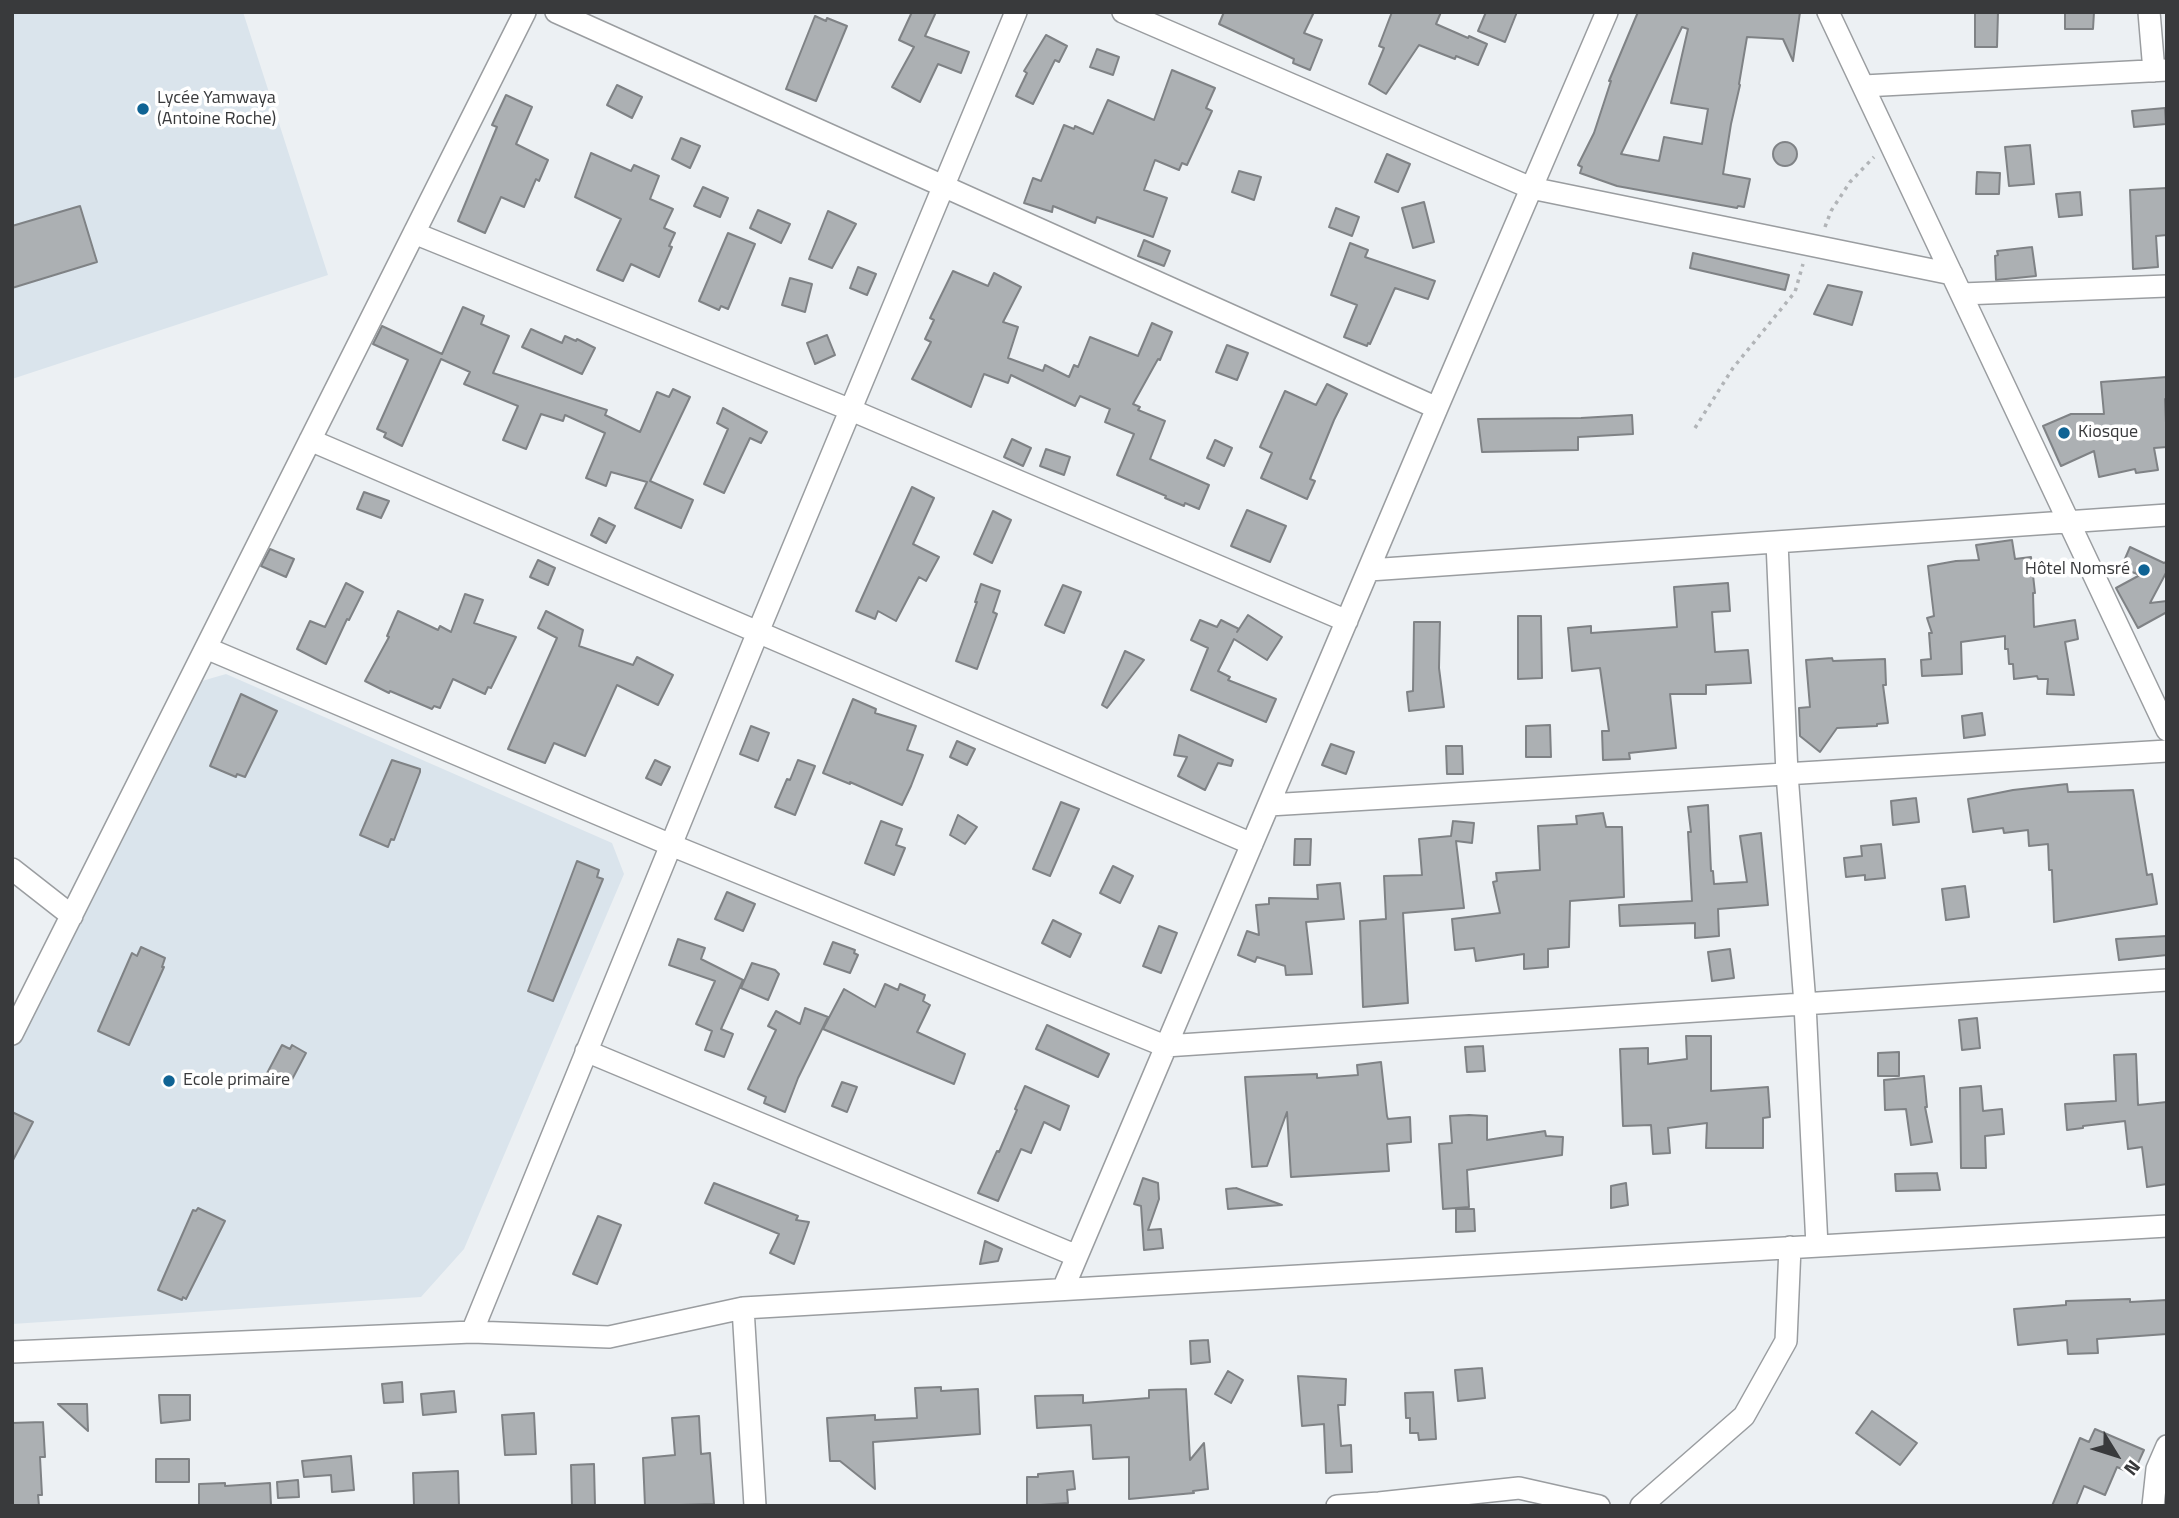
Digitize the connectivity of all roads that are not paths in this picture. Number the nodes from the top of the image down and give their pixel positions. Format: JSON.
{"nodes":[{"id":1,"x":525,"y":12,"type":"edge"},
{"id":2,"x":556,"y":12,"type":"edge"},
{"id":3,"x":1016,"y":12,"type":"edge"},
{"id":4,"x":1123,"y":12,"type":"edge"},
{"id":5,"x":1607,"y":12,"type":"edge"},
{"id":6,"x":1828,"y":12,"type":"edge"},
{"id":7,"x":2149,"y":12,"type":"edge"},
{"id":8,"x":2161,"y":71,"type":"edge"},
{"id":9,"x":1864,"y":86,"type":"junction"},
{"id":10,"x":944,"y":186,"type":"junction"},
{"id":11,"x":1531,"y":188,"type":"junction"},
{"id":12,"x":414,"y":233,"type":"junction"},
{"id":13,"x":1952,"y":274,"type":"junction"},
{"id":14,"x":2167,"y":286,"type":"edge"},
{"id":15,"x":1962,"y":294,"type":"junction"},
{"id":16,"x":1437,"y":408,"type":"junction"},
{"id":17,"x":851,"y":411,"type":"junction"},
{"id":18,"x":310,"y":440,"type":"junction"},
{"id":19,"x":2167,"y":515,"type":"edge"},
{"id":20,"x":2068,"y":522,"type":"junction"},
{"id":21,"x":1777,"y":542,"type":"junction"},
{"id":22,"x":1369,"y":570,"type":"junction"},
{"id":23,"x":1347,"y":621,"type":"junction"},
{"id":24,"x":758,"y":632,"type":"junction"},
{"id":25,"x":206,"y":648,"type":"junction"},
{"id":26,"x":2167,"y":730,"type":"edge"},
{"id":27,"x":2167,"y":751,"type":"edge"},
{"id":28,"x":1787,"y":774,"type":"junction"},
{"id":29,"x":1269,"y":805,"type":"junction"},
{"id":30,"x":1252,"y":844,"type":"junction"},
{"id":31,"x":671,"y":845,"type":"junction"},
{"id":32,"x":12,"y":869,"type":"edge"},
{"id":33,"x":72,"y":916,"type":"junction"},
{"id":34,"x":2167,"y":980,"type":"edge"},
{"id":35,"x":1805,"y":1004,"type":"junction"},
{"id":36,"x":12,"y":1034,"type":"edge"},
{"id":37,"x":1165,"y":1046,"type":"junction"},
{"id":38,"x":586,"y":1051,"type":"junction"},
{"id":39,"x":2167,"y":1226,"type":"edge"},
{"id":40,"x":1817,"y":1246,"type":"junction"},
{"id":41,"x":1790,"y":1247,"type":"junction"},
{"id":42,"x":1077,"y":1256,"type":"junction"},
{"id":43,"x":1063,"y":1289,"type":"junction"},
{"id":44,"x":743,"y":1308,"type":"junction"},
{"id":45,"x":472,"y":1332,"type":"junction"},
{"id":46,"x":12,"y":1352,"type":"edge"},
{"id":47,"x":2166,"y":1450,"type":"edge"},
{"id":48,"x":755,"y":1506,"type":"edge"},
{"id":49,"x":1337,"y":1506,"type":"edge"},
{"id":50,"x":1599,"y":1506,"type":"edge"},
{"id":51,"x":1641,"y":1506,"type":"edge"},
{"id":52,"x":2152,"y":1506,"type":"edge"}],
"edges":[{"from":1,"to":12,"type":"street"},
{"from":2,"to":10,"type":"street"},
{"from":3,"to":10,"type":"street"},
{"from":4,"to":11,"type":"street"},
{"from":5,"to":11,"type":"street"},
{"from":6,"to":9,"type":"street"},
{"from":7,"to":8,"type":"street"},
{"from":8,"to":9,"type":"street"},
{"from":9,"to":13,"type":"street"},
{"from":10,"to":16,"type":"street"},
{"from":10,"to":17,"type":"street"},
{"from":11,"to":13,"type":"street"},
{"from":11,"to":16,"type":"street"},
{"from":12,"to":17,"type":"street"},
{"from":12,"to":18,"type":"street"},
{"from":13,"to":15,"type":"street"},
{"from":14,"to":15,"type":"street"},
{"from":15,"to":20,"type":"street"},
{"from":16,"to":22,"type":"street"},
{"from":17,"to":23,"type":"street"},
{"from":17,"to":24,"type":"street"},
{"from":18,"to":24,"type":"street"},
{"from":18,"to":25,"type":"street"},
{"from":19,"to":20,"type":"street"},
{"from":20,"to":21,"type":"street"},
{"from":20,"to":26,"type":"street"},
{"from":21,"to":22,"type":"street"},
{"from":21,"to":28,"type":"street"},
{"from":22,"to":23,"type":"street"},
{"from":23,"to":29,"type":"street"},
{"from":24,"to":30,"type":"street"},
{"from":24,"to":31,"type":"street"},
{"from":25,"to":31,"type":"street"},
{"from":25,"to":33,"type":"street"},
{"from":27,"to":28,"type":"street"},
{"from":28,"to":29,"type":"street"},
{"from":28,"to":35,"type":"street"},
{"from":29,"to":30,"type":"street"},
{"from":30,"to":37,"type":"street"},
{"from":31,"to":37,"type":"street"},
{"from":31,"to":38,"type":"street"},
{"from":32,"to":33,"type":"street"},
{"from":33,"to":36,"type":"street"},
{"from":34,"to":35,"type":"street"},
{"from":35,"to":37,"type":"street"},
{"from":35,"to":40,"type":"street"},
{"from":37,"to":42,"type":"street"},
{"from":38,"to":42,"type":"street"},
{"from":38,"to":45,"type":"street"},
{"from":39,"to":40,"type":"street"},
{"from":40,"to":41,"type":"street"},
{"from":41,"to":43,"type":"street"},
{"from":41,"to":51,"type":"street"},
{"from":42,"to":43,"type":"street"},
{"from":43,"to":44,"type":"street"},
{"from":44,"to":45,"type":"street"},
{"from":44,"to":48,"type":"street"},
{"from":45,"to":46,"type":"street"},
{"from":47,"to":52,"type":"street"},
{"from":49,"to":50,"type":"street"}]}
